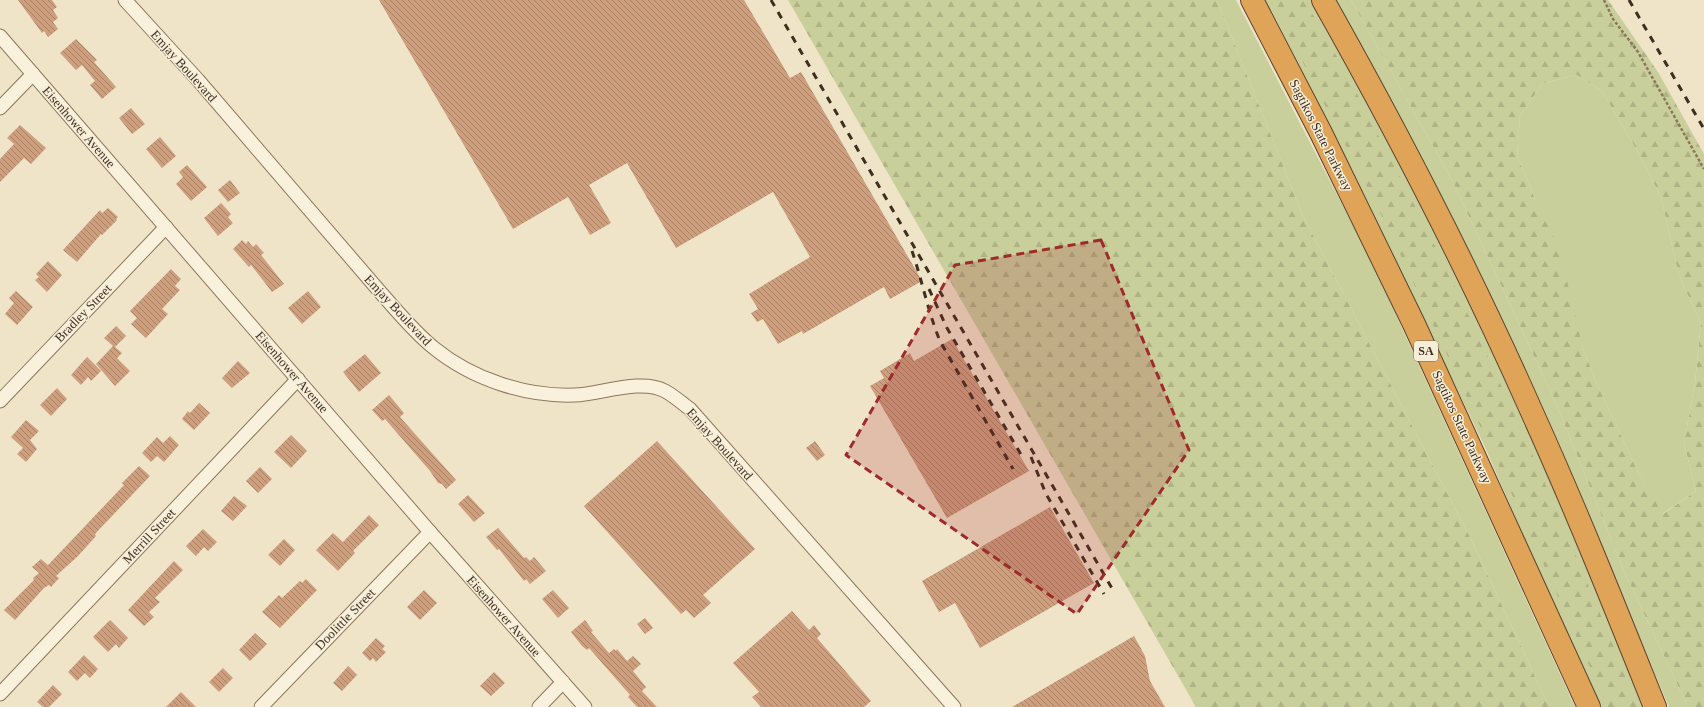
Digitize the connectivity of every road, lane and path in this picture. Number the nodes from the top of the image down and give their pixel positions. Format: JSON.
{"nodes":[{"id":1,"x":125,"y":0,"type":"edge"},
{"id":2,"x":1252,"y":0,"type":"edge"},
{"id":3,"x":1324,"y":0,"type":"edge"},
{"id":4,"x":1604,"y":0,"type":"edge"},
{"id":5,"x":0,"y":36,"type":"edge"},
{"id":6,"x":33,"y":74,"type":"junction"},
{"id":7,"x":0,"y":108,"type":"edge"},
{"id":8,"x":1704,"y":169,"type":"edge"},
{"id":9,"x":166,"y":227,"type":"junction"},
{"id":10,"x":298,"y":379,"type":"junction"},
{"id":11,"x":0,"y":400,"type":"edge"},
{"id":12,"x":430,"y":532,"type":"junction"},
{"id":13,"x":563,"y":682,"type":"junction"},
{"id":14,"x":0,"y":694,"type":"edge"},
{"id":15,"x":261,"y":707,"type":"edge"},
{"id":16,"x":539,"y":707,"type":"edge"},
{"id":17,"x":585,"y":707,"type":"edge"},
{"id":18,"x":954,"y":707,"type":"edge"},
{"id":19,"x":1589,"y":707,"type":"edge"},
{"id":20,"x":1655,"y":707,"type":"edge"}],
"edges":[{"from":1,"to":18,"type":"street","name":"Emjay Boulevard"},
{"from":2,"to":19,"type":"highway","name":"Sagtikos State Parkway","number":"SA"},
{"from":3,"to":20,"type":"highway"},
{"from":4,"to":8,"type":"path"},
{"from":5,"to":6,"type":"street","name":"Eisenhower Avenue"},
{"from":6,"to":7,"type":"street"},
{"from":6,"to":9,"type":"street","name":"Eisenhower Avenue"},
{"from":9,"to":10,"type":"street","name":"Eisenhower Avenue"},
{"from":9,"to":11,"type":"street","name":"Bradley Street"},
{"from":10,"to":12,"type":"street","name":"Eisenhower Avenue"},
{"from":10,"to":14,"type":"street","name":"Merrill Street"},
{"from":12,"to":13,"type":"street","name":"Eisenhower Avenue"},
{"from":12,"to":15,"type":"street","name":"Doolittle Street"},
{"from":13,"to":16,"type":"street"},
{"from":13,"to":17,"type":"street","name":"Eisenhower Avenue"}]}
